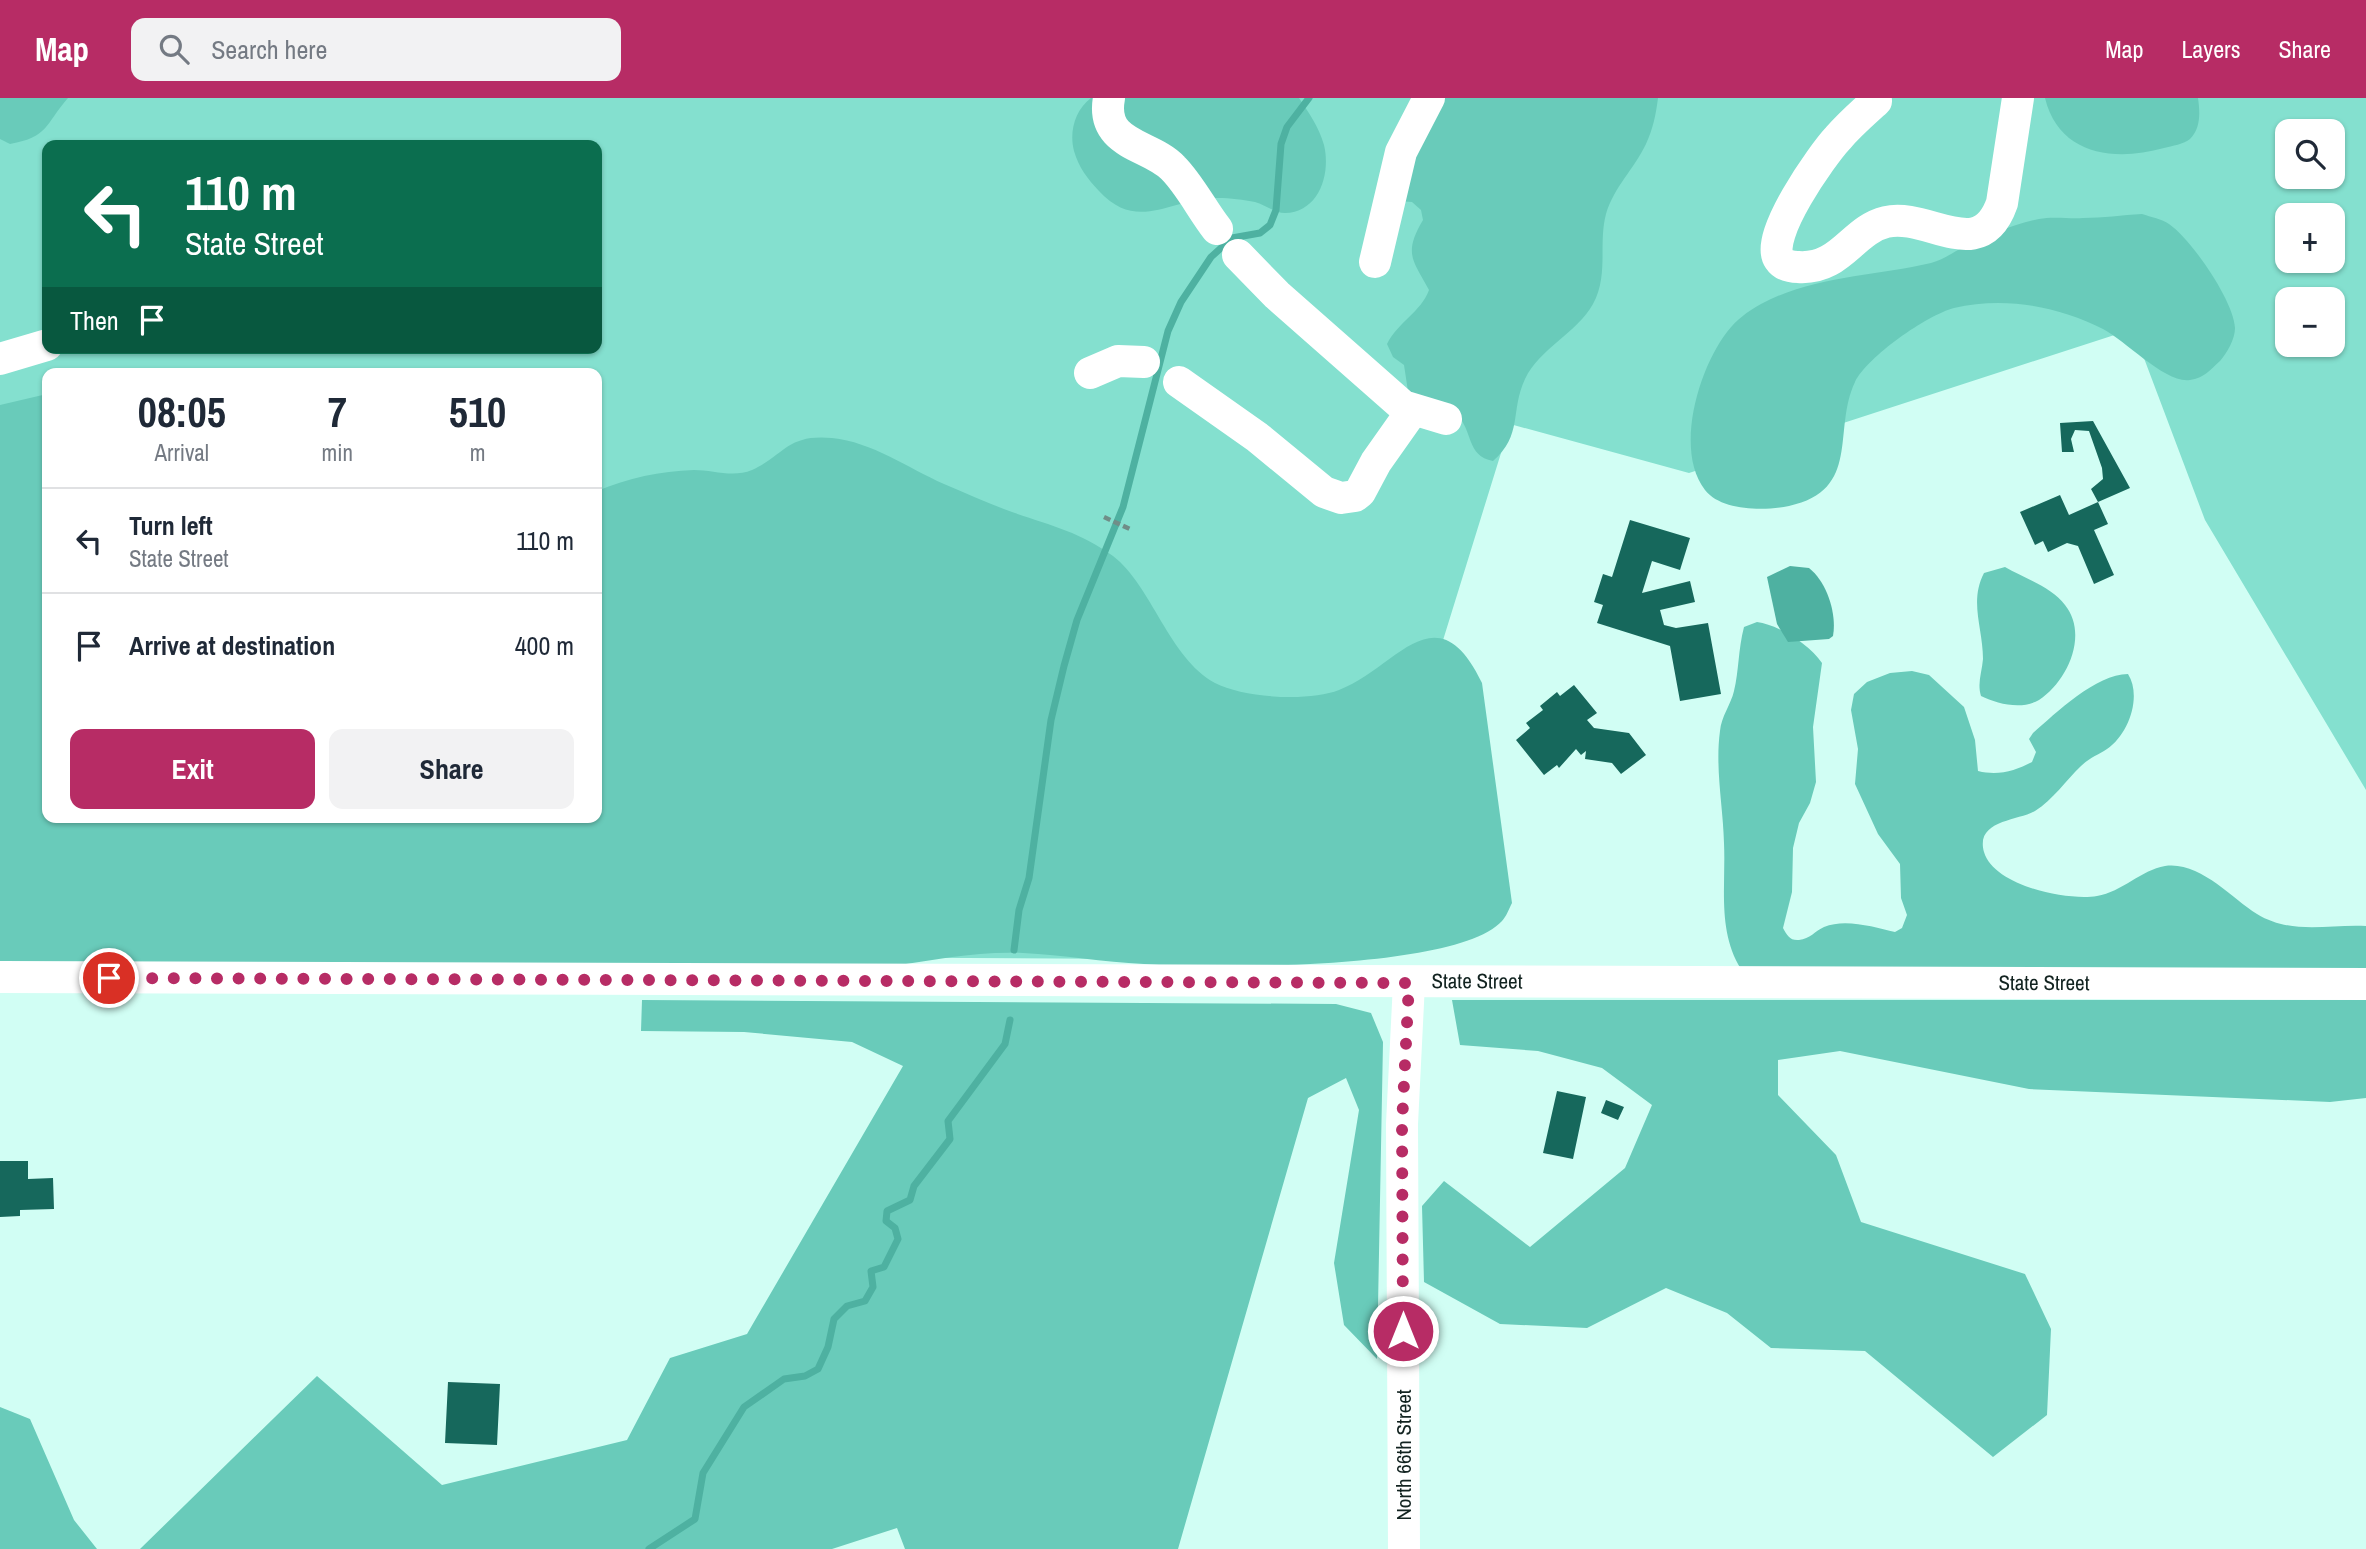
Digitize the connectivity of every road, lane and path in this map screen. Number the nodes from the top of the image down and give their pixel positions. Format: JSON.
{"nodes":[{"id":1,"x":1109,"y":98,"type":"edge"},
{"id":2,"x":1429,"y":98,"type":"edge"},
{"id":3,"x":2018,"y":98,"type":"edge"},
{"id":4,"x":1876,"y":101,"type":"dead end"},
{"id":5,"x":1217,"y":229,"type":"dead end"},
{"id":6,"x":1238,"y":255,"type":"dead end"},
{"id":7,"x":1375,"y":262,"type":"dead end"},
{"id":8,"x":42,"y":346,"type":"edge"},
{"id":9,"x":0,"y":359,"type":"edge"},
{"id":10,"x":1144,"y":362,"type":"dead end"},
{"id":11,"x":1090,"y":373,"type":"dead end"},
{"id":12,"x":1180,"y":382,"type":"dead end"},
{"id":13,"x":1412,"y":411,"type":"junction"},
{"id":14,"x":1446,"y":419,"type":"dead end"},
{"id":15,"x":1104,"y":517,"type":"dead end"},
{"id":16,"x":1132,"y":530,"type":"dead end"},
{"id":17,"x":0,"y":977,"type":"edge"},
{"id":18,"x":1409,"y":983,"type":"junction"},
{"id":19,"x":2366,"y":984,"type":"edge"},
{"id":20,"x":1404,"y":1549,"type":"edge"}],
"edges":[{"from":1,"to":5,"type":"street"},
{"from":2,"to":7,"type":"street"},
{"from":3,"to":4,"type":"street"},
{"from":6,"to":13,"type":"street"},
{"from":8,"to":9,"type":"street"},
{"from":10,"to":11,"type":"street"},
{"from":12,"to":13,"type":"street"},
{"from":13,"to":14,"type":"street"},
{"from":15,"to":16,"type":"path"},
{"from":17,"to":18,"type":"street","name":"State Street"},
{"from":18,"to":19,"type":"street","name":"State Street"},
{"from":18,"to":20,"type":"street","name":"North 66th Street"}]}
